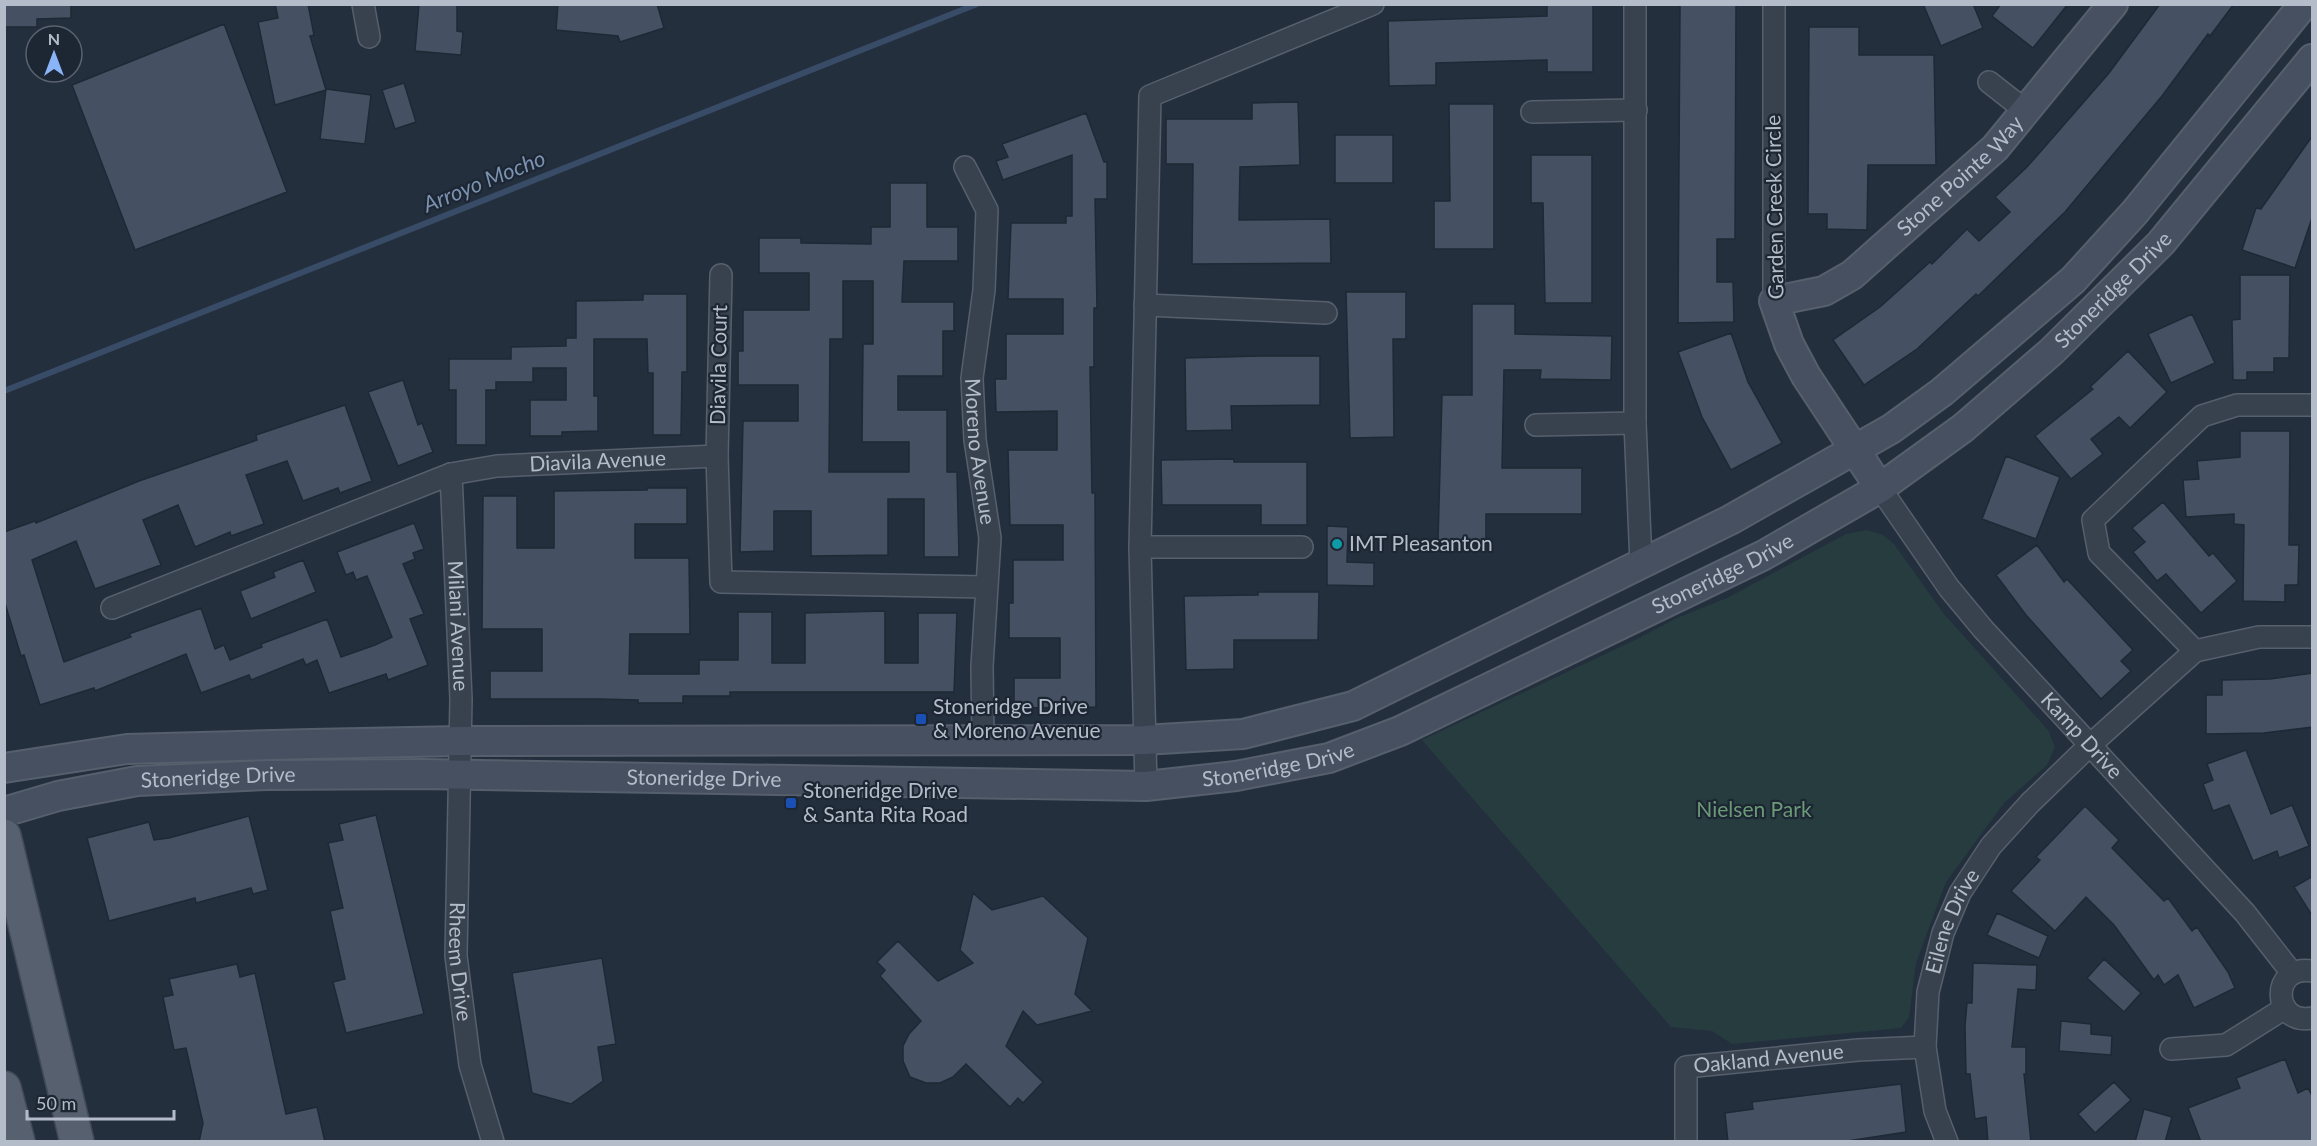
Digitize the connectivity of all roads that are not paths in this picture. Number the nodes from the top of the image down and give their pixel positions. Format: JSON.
{"nodes":[{"id":1,"x":363,"y":4,"type":"edge"},
{"id":2,"x":1373,"y":4,"type":"edge"},
{"id":3,"x":1635,"y":4,"type":"edge"},
{"id":4,"x":1774,"y":4,"type":"edge"},
{"id":5,"x":2113,"y":4,"type":"edge"},
{"id":6,"x":2304,"y":4,"type":"edge"},
{"id":7,"x":369,"y":37,"type":"dead end"},
{"id":8,"x":2313,"y":59,"type":"edge"},
{"id":9,"x":1989,"y":82,"type":"dead end"},
{"id":10,"x":1636,"y":110,"type":"junction"},
{"id":11,"x":2026,"y":111,"type":"junction"},
{"id":12,"x":1532,"y":112,"type":"dead end"},
{"id":13,"x":965,"y":167,"type":"dead end"},
{"id":14,"x":721,"y":274,"type":"dead end"},
{"id":15,"x":1773,"y":301,"type":"junction"},
{"id":16,"x":1145,"y":305,"type":"junction"},
{"id":17,"x":1326,"y":313,"type":"dead end"},
{"id":18,"x":2313,"y":405,"type":"edge"},
{"id":19,"x":1635,"y":423,"type":"junction"},
{"id":20,"x":1536,"y":425,"type":"dead end"},
{"id":21,"x":1856,"y":450,"type":"junction"},
{"id":22,"x":717,"y":456,"type":"junction"},
{"id":23,"x":451,"y":474,"type":"junction"},
{"id":24,"x":1880,"y":488,"type":"junction"},
{"id":25,"x":1140,"y":547,"type":"junction"},
{"id":26,"x":1302,"y":547,"type":"dead end"},
{"id":27,"x":1641,"y":563,"type":"junction"},
{"id":28,"x":986,"y":587,"type":"junction"},
{"id":29,"x":112,"y":609,"type":"dead end"},
{"id":30,"x":2313,"y":638,"type":"edge"},
{"id":31,"x":2195,"y":651,"type":"junction"},
{"id":32,"x":1144,"y":740,"type":"junction"},
{"id":33,"x":460,"y":741,"type":"junction"},
{"id":34,"x":982,"y":741,"type":"junction"},
{"id":35,"x":2089,"y":746,"type":"junction"},
{"id":36,"x":4,"y":768,"type":"edge"},
{"id":37,"x":460,"y":776,"type":"junction"},
{"id":38,"x":1146,"y":786,"type":"junction"},
{"id":39,"x":4,"y":812,"type":"edge"},
{"id":40,"x":4,"y":836,"type":"edge"},
{"id":41,"x":2302,"y":972,"type":"edge"},
{"id":42,"x":2285,"y":1008,"type":"junction"},
{"id":43,"x":2313,"y":1018,"type":"edge"},
{"id":44,"x":1925,"y":1047,"type":"junction"},
{"id":45,"x":2171,"y":1049,"type":"dead end"},
{"id":46,"x":4,"y":1088,"type":"edge"},
{"id":47,"x":18,"y":1142,"type":"edge"},
{"id":48,"x":77,"y":1142,"type":"edge"},
{"id":49,"x":492,"y":1142,"type":"edge"},
{"id":50,"x":1686,"y":1142,"type":"edge"},
{"id":51,"x":1947,"y":1142,"type":"edge"}],
"edges":[{"from":1,"to":7,"type":"street"},
{"from":2,"to":16,"type":"street"},
{"from":3,"to":10,"type":"street"},
{"from":4,"to":15,"type":"street","name":"Garden Creek Circle"},
{"from":5,"to":11,"type":"main road","name":"Stone Pointe Way"},
{"from":6,"to":21,"type":"main road","name":"Stoneridge Drive"},
{"from":8,"to":24,"type":"main road","name":"Stoneridge Drive"},
{"from":9,"to":11,"type":"street"},
{"from":10,"to":12,"type":"street"},
{"from":10,"to":19,"type":"street"},
{"from":11,"to":15,"type":"main road","name":"Stone Pointe Way"},
{"from":13,"to":28,"type":"street","name":"Moreno Avenue"},
{"from":14,"to":22,"type":"street","name":"Diavila Court"},
{"from":15,"to":21,"type":"main road","name":"Garden Creek Circle"},
{"from":16,"to":17,"type":"street"},
{"from":16,"to":25,"type":"street"},
{"from":18,"to":31,"type":"street"},
{"from":19,"to":20,"type":"street"},
{"from":19,"to":27,"type":"street"},
{"from":21,"to":24,"type":"main road","name":"Garden Creek Circle"},
{"from":21,"to":27,"type":"main road","name":"Stoneridge Drive"},
{"from":22,"to":23,"type":"street","name":"Diavila Avenue"},
{"from":22,"to":28,"type":"street"},
{"from":23,"to":29,"type":"street","name":"Diavila Avenue"},
{"from":23,"to":33,"type":"street","name":"Milani Avenue"},
{"from":24,"to":35,"type":"street","name":"Kamp Drive"},
{"from":24,"to":38,"type":"main road","name":"Stoneridge Drive"},
{"from":25,"to":26,"type":"street"},
{"from":25,"to":32,"type":"street"},
{"from":27,"to":32,"type":"main road","name":"Stoneridge Drive"},
{"from":28,"to":34,"type":"street","name":"Moreno Avenue"},
{"from":30,"to":31,"type":"street"},
{"from":31,"to":35,"type":"street","name":"Eilene Drive"},
{"from":32,"to":34,"type":"main road","name":"Stoneridge Drive"},
{"from":32,"to":38,"type":"street"},
{"from":33,"to":34,"type":"main road","name":"Stoneridge Drive"},
{"from":33,"to":36,"type":"main road","name":"Stoneridge Drive"},
{"from":33,"to":37,"type":"street","name":"Milani Avenue"},
{"from":35,"to":41,"type":"street","name":"Kamp Drive"},
{"from":35,"to":44,"type":"street","name":"Eilene Drive"},
{"from":37,"to":38,"type":"main road","name":"Stoneridge Drive"},
{"from":37,"to":39,"type":"main road","name":"Stoneridge Drive"},
{"from":37,"to":49,"type":"street","name":"Rheem Drive"},
{"from":40,"to":48,"type":"main road"},
{"from":41,"to":42,"type":"street"},
{"from":42,"to":43,"type":"street"},
{"from":42,"to":45,"type":"street"},
{"from":44,"to":50,"type":"street","name":"Oakland Avenue"},
{"from":44,"to":51,"type":"street","name":"Eilene Drive"},
{"from":46,"to":47,"type":"main road"}]}
